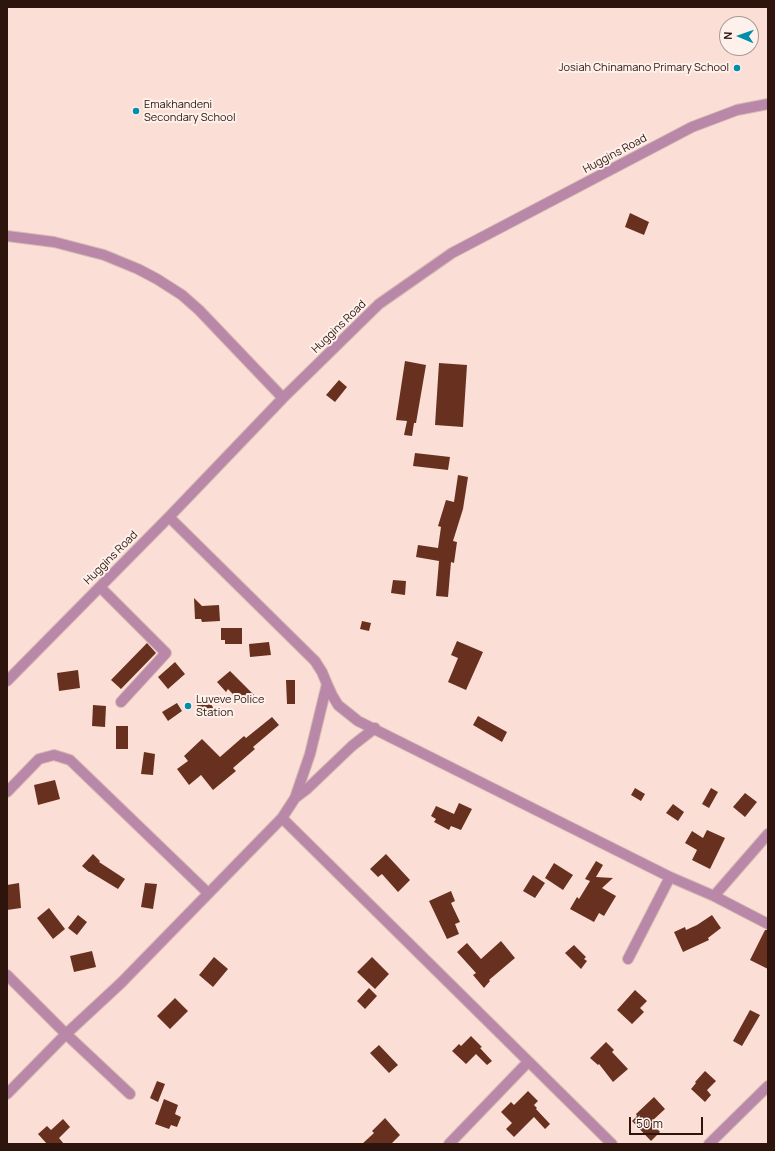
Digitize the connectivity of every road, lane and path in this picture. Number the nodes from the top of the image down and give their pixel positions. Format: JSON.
{"nodes":[{"id":1,"x":768,"y":104,"type":"edge"},
{"id":2,"x":7,"y":236,"type":"edge"},
{"id":3,"x":282,"y":398,"type":"junction"},
{"id":4,"x":169,"y":517,"type":"junction"},
{"id":5,"x":100,"y":587,"type":"junction"},
{"id":6,"x":7,"y":681,"type":"edge"},
{"id":7,"x":327,"y":684,"type":"junction"},
{"id":8,"x":121,"y":702,"type":"dead end"},
{"id":9,"x":375,"y":728,"type":"junction"},
{"id":10,"x":7,"y":792,"type":"edge"},
{"id":11,"x":295,"y":798,"type":"junction"},
{"id":12,"x":282,"y":818,"type":"junction"},
{"id":13,"x":768,"y":834,"type":"edge"},
{"id":14,"x":670,"y":877,"type":"junction"},
{"id":15,"x":208,"y":893,"type":"junction"},
{"id":16,"x":714,"y":896,"type":"junction"},
{"id":17,"x":768,"y":924,"type":"edge"},
{"id":18,"x":628,"y":959,"type":"dead end"},
{"id":19,"x":7,"y":975,"type":"edge"},
{"id":20,"x":66,"y":1034,"type":"junction"},
{"id":21,"x":528,"y":1062,"type":"junction"},
{"id":22,"x":768,"y":1086,"type":"edge"},
{"id":23,"x":7,"y":1094,"type":"edge"},
{"id":24,"x":130,"y":1094,"type":"dead end"},
{"id":25,"x":449,"y":1144,"type":"edge"},
{"id":26,"x":612,"y":1144,"type":"edge"},
{"id":27,"x":709,"y":1144,"type":"edge"}],
"edges":[{"from":1,"to":3,"type":"street","name":"Huggins Road"},
{"from":2,"to":3,"type":"street"},
{"from":3,"to":4,"type":"street","name":"Huggins Road"},
{"from":4,"to":5,"type":"street","name":"Huggins Road"},
{"from":4,"to":7,"type":"street"},
{"from":5,"to":6,"type":"street","name":"Huggins Road"},
{"from":5,"to":8,"type":"street"},
{"from":7,"to":9,"type":"street"},
{"from":7,"to":11,"type":"street"},
{"from":9,"to":11,"type":"street"},
{"from":9,"to":14,"type":"street"},
{"from":10,"to":15,"type":"street"},
{"from":11,"to":12,"type":"street"},
{"from":12,"to":15,"type":"street"},
{"from":12,"to":21,"type":"street"},
{"from":13,"to":16,"type":"street"},
{"from":14,"to":16,"type":"street"},
{"from":14,"to":18,"type":"street"},
{"from":15,"to":20,"type":"street"},
{"from":16,"to":17,"type":"street"},
{"from":19,"to":20,"type":"street"},
{"from":20,"to":23,"type":"street"},
{"from":20,"to":24,"type":"street"},
{"from":21,"to":25,"type":"street"},
{"from":21,"to":26,"type":"street"},
{"from":22,"to":27,"type":"street"}]}
